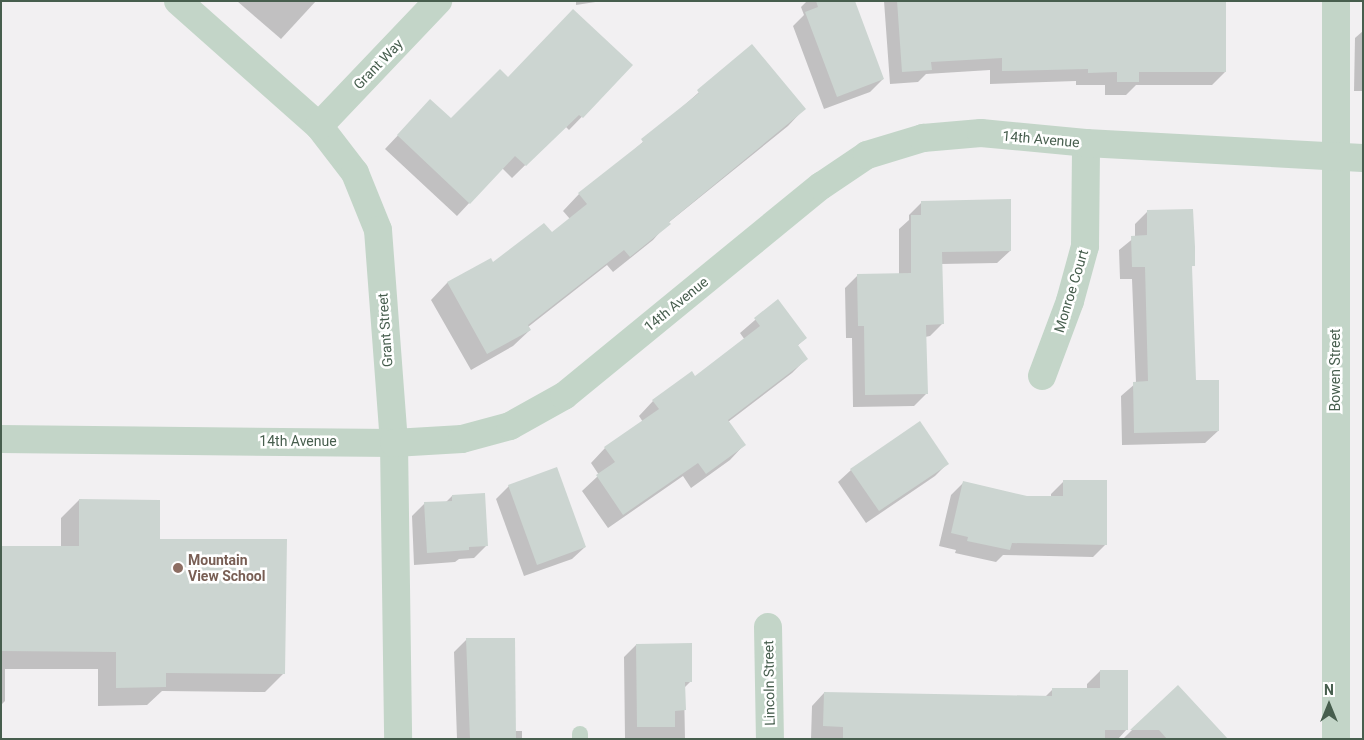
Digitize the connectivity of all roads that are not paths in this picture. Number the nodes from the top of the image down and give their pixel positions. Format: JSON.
{"nodes":[{"id":1,"x":178,"y":1,"type":"edge"},
{"id":2,"x":438,"y":1,"type":"edge"},
{"id":3,"x":1336,"y":1,"type":"edge"},
{"id":4,"x":319,"y":126,"type":"junction"},
{"id":5,"x":1086,"y":143,"type":"junction"},
{"id":6,"x":1350,"y":158,"type":"edge"},
{"id":7,"x":1042,"y":376,"type":"dead end"},
{"id":8,"x":1,"y":439,"type":"edge"},
{"id":9,"x":394,"y":443,"type":"junction"},
{"id":10,"x":768,"y":626,"type":"dead end"},
{"id":11,"x":398,"y":739,"type":"edge"},
{"id":12,"x":770,"y":739,"type":"edge"},
{"id":13,"x":1336,"y":739,"type":"edge"}],
"edges":[{"from":1,"to":4,"type":"street","name":"Grant Street"},
{"from":2,"to":4,"type":"street","name":"Grant Way"},
{"from":3,"to":6,"type":"street","name":"Bowen Street"},
{"from":4,"to":9,"type":"street","name":"Grant Street"},
{"from":5,"to":6,"type":"street","name":"14th Avenue"},
{"from":5,"to":7,"type":"street","name":"Monroe Court"},
{"from":5,"to":9,"type":"street","name":"14th Avenue"},
{"from":6,"to":13,"type":"street","name":"Bowen Street"},
{"from":8,"to":9,"type":"street","name":"14th Avenue"},
{"from":9,"to":11,"type":"street","name":"Grant Street"},
{"from":10,"to":12,"type":"street","name":"Lincoln Street"}]}
